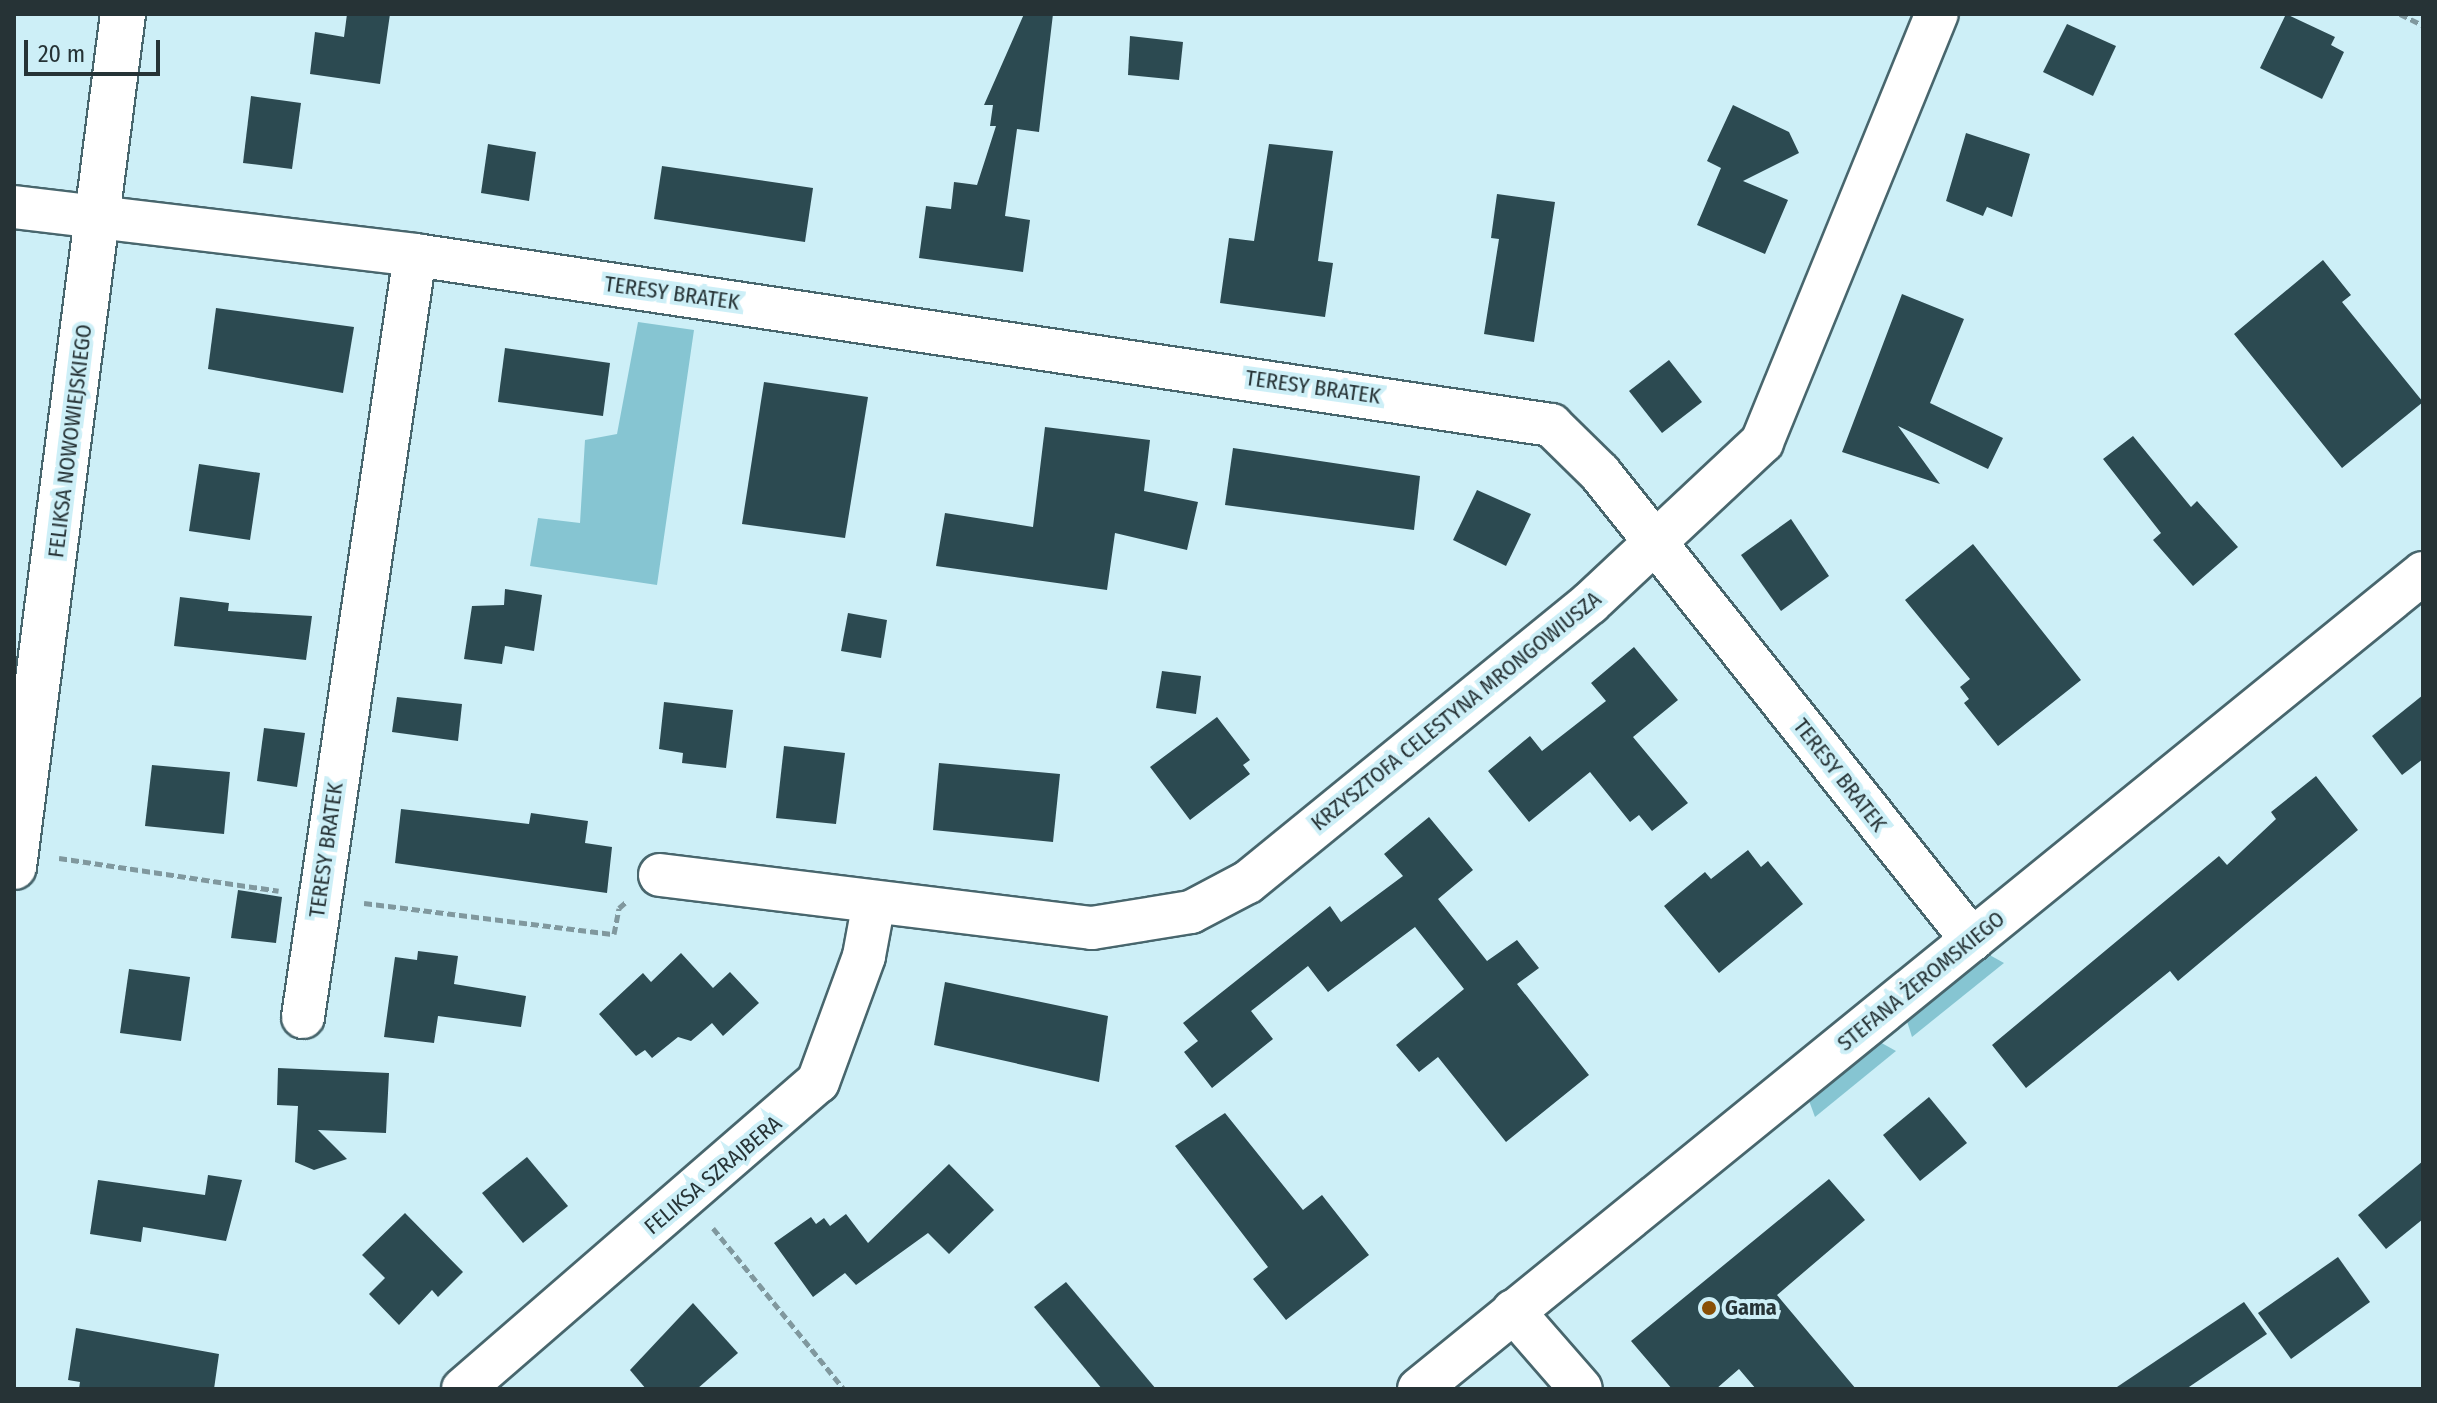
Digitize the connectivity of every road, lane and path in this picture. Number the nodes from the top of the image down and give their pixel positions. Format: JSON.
{"nodes":[{"id":1,"x":123,"y":14,"type":"edge"},
{"id":2,"x":1937,"y":14,"type":"edge"},
{"id":3,"x":2400,"y":14,"type":"edge"},
{"id":4,"x":2423,"y":25,"type":"edge"},
{"id":5,"x":14,"y":207,"type":"edge"},
{"id":6,"x":99,"y":213,"type":"junction"},
{"id":7,"x":415,"y":255,"type":"junction"},
{"id":8,"x":1655,"y":543,"type":"junction"},
{"id":9,"x":2423,"y":573,"type":"edge"},
{"id":10,"x":14,"y":867,"type":"edge"},
{"id":11,"x":660,"y":875,"type":"dead end"},
{"id":12,"x":874,"y":902,"type":"junction"},
{"id":13,"x":1972,"y":940,"type":"junction"},
{"id":14,"x":303,"y":1017,"type":"dead end"},
{"id":15,"x":688,"y":1196,"type":"junction"},
{"id":16,"x":1513,"y":1311,"type":"junction"},
{"id":17,"x":463,"y":1389,"type":"edge"},
{"id":18,"x":844,"y":1389,"type":"edge"},
{"id":19,"x":1419,"y":1389,"type":"edge"},
{"id":20,"x":1581,"y":1389,"type":"edge"}],
"edges":[{"from":1,"to":6,"type":"street","name":"FELIKSA NOWOWIEJSKIEGO"},
{"from":2,"to":8,"type":"street","name":"KRZYSZTOFA CELESTYNA MRONGOWIUSZA"},
{"from":3,"to":4,"type":"path"},
{"from":5,"to":6,"type":"street","name":"TERESY BRATEK"},
{"from":6,"to":7,"type":"street","name":"TERESY BRATEK"},
{"from":6,"to":10,"type":"street","name":"FELIKSA NOWOWIEJSKIEGO"},
{"from":7,"to":8,"type":"street","name":"TERESY BRATEK"},
{"from":7,"to":14,"type":"street","name":"TERESY BRATEK"},
{"from":8,"to":12,"type":"street","name":"KRZYSZTOFA CELESTYNA MRONGOWIUSZA"},
{"from":8,"to":13,"type":"street","name":"TERESY BRATEK"},
{"from":9,"to":13,"type":"street","name":"STEFANA ŻEROMSKIEGO"},
{"from":11,"to":12,"type":"street","name":"KRZYSZTOFA CELESTYNA MRONGOWIUSZA"},
{"from":12,"to":15,"type":"street","name":"FELIKSA SZRAJBERA"},
{"from":13,"to":16,"type":"street","name":"STEFANA ŻEROMSKIEGO"},
{"from":15,"to":17,"type":"street","name":"FELIKSA SZRAJBERA"},
{"from":15,"to":18,"type":"path"},
{"from":16,"to":19,"type":"street","name":"STEFANA ŻEROMSKIEGO"},
{"from":16,"to":20,"type":"street"}]}
